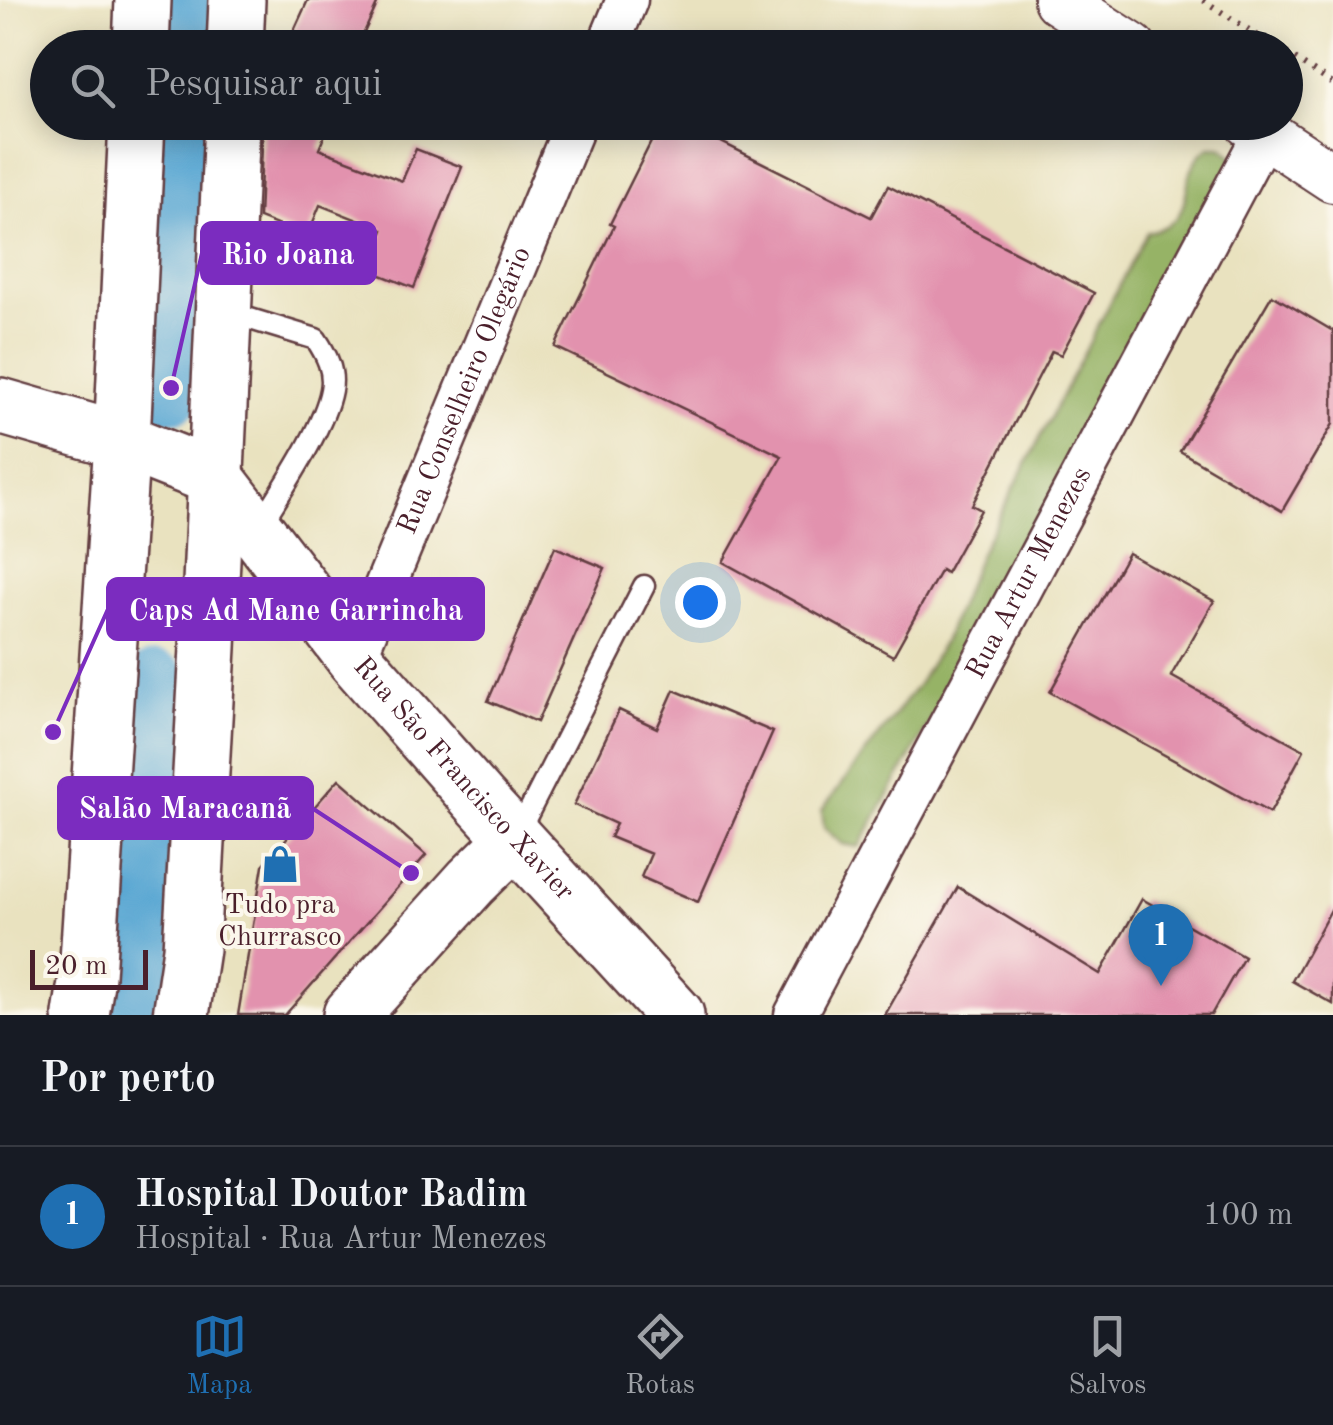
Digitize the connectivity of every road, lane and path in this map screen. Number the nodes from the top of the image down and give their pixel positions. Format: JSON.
{"nodes":[{"id":1,"x":143,"y":0,"type":"edge"},
{"id":2,"x":237,"y":0,"type":"edge"},
{"id":3,"x":627,"y":0,"type":"edge"},
{"id":4,"x":1058,"y":0,"type":"edge"},
{"id":5,"x":1203,"y":0,"type":"edge"},
{"id":6,"x":142,"y":30,"type":"edge"},
{"id":7,"x":236,"y":30,"type":"edge"},
{"id":8,"x":615,"y":30,"type":"edge"},
{"id":9,"x":1104,"y":30,"type":"edge"},
{"id":10,"x":1249,"y":30,"type":"edge"},
{"id":11,"x":1303,"y":64,"type":"edge"},
{"id":12,"x":1333,"y":84,"type":"edge"},
{"id":13,"x":136,"y":140,"type":"edge"},
{"id":14,"x":231,"y":140,"type":"edge"},
{"id":15,"x":569,"y":140,"type":"edge"},
{"id":16,"x":1250,"y":140,"type":"edge"},
{"id":17,"x":1274,"y":140,"type":"edge"},
{"id":18,"x":1333,"y":178,"type":"edge"},
{"id":19,"x":225,"y":311,"type":"junction"},
{"id":20,"x":0,"y":406,"type":"edge"},
{"id":21,"x":122,"y":441,"type":"junction"},
{"id":22,"x":216,"y":478,"type":"junction"},
{"id":23,"x":257,"y":531,"type":"junction"},
{"id":24,"x":644,"y":586,"type":"dead end"},
{"id":25,"x":354,"y":659,"type":"junction"},
{"id":26,"x":514,"y":840,"type":"junction"},
{"id":27,"x":81,"y":1015,"type":"edge"},
{"id":28,"x":181,"y":1015,"type":"edge"},
{"id":29,"x":351,"y":1015,"type":"edge"},
{"id":30,"x":676,"y":1015,"type":"edge"},
{"id":31,"x":795,"y":1015,"type":"edge"}],
"edges":[{"from":1,"to":6,"type":"main road"},
{"from":2,"to":7,"type":"main road"},
{"from":3,"to":8,"type":"street"},
{"from":4,"to":9,"type":"street"},
{"from":5,"to":10,"type":"path"},
{"from":11,"to":12,"type":"path"},
{"from":13,"to":21,"type":"main road"},
{"from":14,"to":19,"type":"main road"},
{"from":15,"to":25,"type":"street","name":"Rua Conselheiro Olegário"},
{"from":16,"to":31,"type":"street","name":"Rua Artur Menezes"},
{"from":17,"to":18,"type":"street"},
{"from":19,"to":22,"type":"main road"},
{"from":19,"to":23,"type":"lane"},
{"from":20,"to":21,"type":"main road"},
{"from":21,"to":22,"type":"main road"},
{"from":21,"to":27,"type":"main road"},
{"from":22,"to":23,"type":"main road","name":"Rua São Francisco Xavier"},
{"from":22,"to":28,"type":"main road"},
{"from":23,"to":25,"type":"main road","name":"Rua São Francisco Xavier"},
{"from":24,"to":26,"type":"lane"},
{"from":25,"to":26,"type":"main road","name":"Rua São Francisco Xavier"},
{"from":26,"to":29,"type":"main road"},
{"from":26,"to":30,"type":"main road","name":"Rua São Francisco Xavier"}]}
